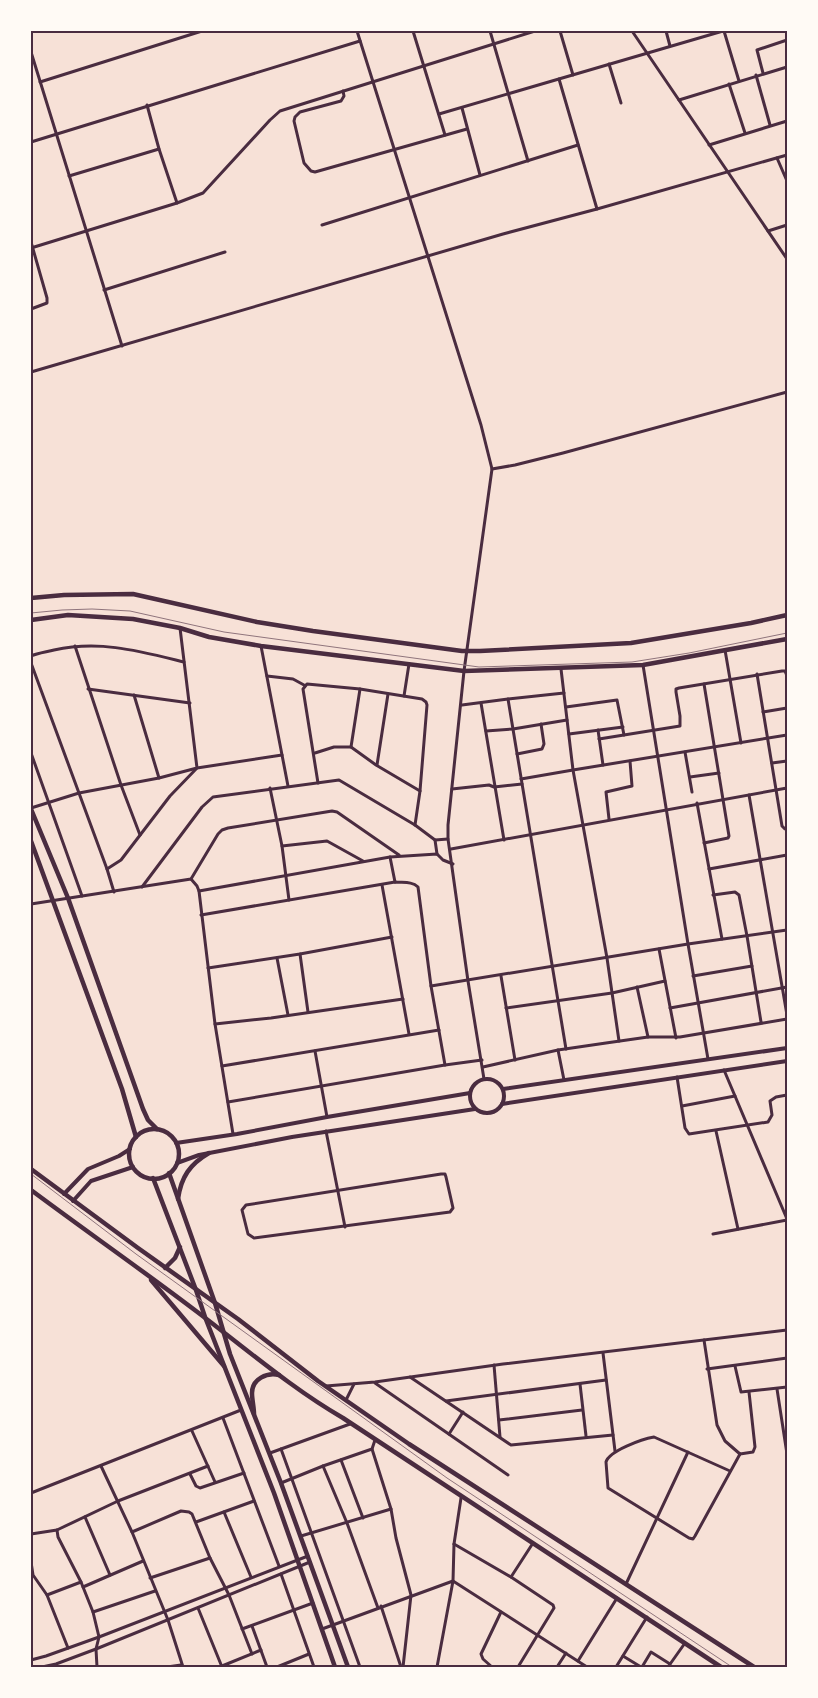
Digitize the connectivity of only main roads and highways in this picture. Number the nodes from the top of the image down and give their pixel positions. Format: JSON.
{"nodes":[{"id":1,"x":31,"y":598,"type":"edge"},
{"id":2,"x":787,"y":615,"type":"edge"},
{"id":3,"x":31,"y":620,"type":"edge"},
{"id":4,"x":787,"y":638,"type":"edge"},
{"id":5,"x":31,"y":809,"type":"edge"},
{"id":6,"x":31,"y":841,"type":"edge"},
{"id":7,"x":157,"y":1129,"type":"junction"},
{"id":8,"x":136,"y":1137,"type":"junction"},
{"id":9,"x":210,"y":1153,"type":"road end"},
{"id":10,"x":31,"y":1169,"type":"edge"},
{"id":11,"x":169,"y":1174,"type":"junction"},
{"id":12,"x":153,"y":1178,"type":"junction"},
{"id":13,"x":31,"y":1190,"type":"edge"},
{"id":14,"x":178,"y":1200,"type":"junction"},
{"id":15,"x":180,"y":1248,"type":"junction"},
{"id":16,"x":165,"y":1268,"type":"junction"},
{"id":17,"x":146,"y":1273,"type":"junction"},
{"id":18,"x":196,"y":1290,"type":"junction"},
{"id":19,"x":215,"y":1303,"type":"junction"},
{"id":20,"x":205,"y":1318,"type":"junction"},
{"id":21,"x":223,"y":1332,"type":"junction"},
{"id":22,"x":224,"y":1366,"type":"junction"},
{"id":23,"x":281,"y":1376,"type":"junction"},
{"id":24,"x":254,"y":1414,"type":"junction"},
{"id":25,"x":335,"y":1667,"type":"edge"},
{"id":26,"x":348,"y":1667,"type":"edge"},
{"id":27,"x":721,"y":1667,"type":"edge"},
{"id":28,"x":754,"y":1667,"type":"edge"}],
"edges":[{"from":1,"to":2,"type":"main road"},
{"from":3,"to":4,"type":"main road"},
{"from":5,"to":7,"type":"main road"},
{"from":6,"to":8,"type":"main road"},
{"from":7,"to":8,"type":"main road"},
{"from":7,"to":11,"type":"main road"},
{"from":8,"to":12,"type":"main road"},
{"from":9,"to":14,"type":"main road"},
{"from":10,"to":16,"type":"main road"},
{"from":11,"to":12,"type":"main road"},
{"from":11,"to":14,"type":"main road"},
{"from":12,"to":15,"type":"main road"},
{"from":13,"to":17,"type":"main road"},
{"from":14,"to":19,"type":"main road"},
{"from":15,"to":16,"type":"main road"},
{"from":15,"to":18,"type":"main road"},
{"from":16,"to":18,"type":"main road"},
{"from":17,"to":20,"type":"main road"},
{"from":17,"to":22,"type":"main road"},
{"from":18,"to":19,"type":"main road"},
{"from":18,"to":20,"type":"main road"},
{"from":19,"to":21,"type":"main road"},
{"from":19,"to":28,"type":"main road"},
{"from":20,"to":21,"type":"main road"},
{"from":20,"to":22,"type":"main road"},
{"from":21,"to":23,"type":"main road"},
{"from":21,"to":24,"type":"main road"},
{"from":22,"to":25,"type":"main road"},
{"from":23,"to":24,"type":"main road"},
{"from":23,"to":27,"type":"main road"},
{"from":24,"to":26,"type":"main road"}]}
